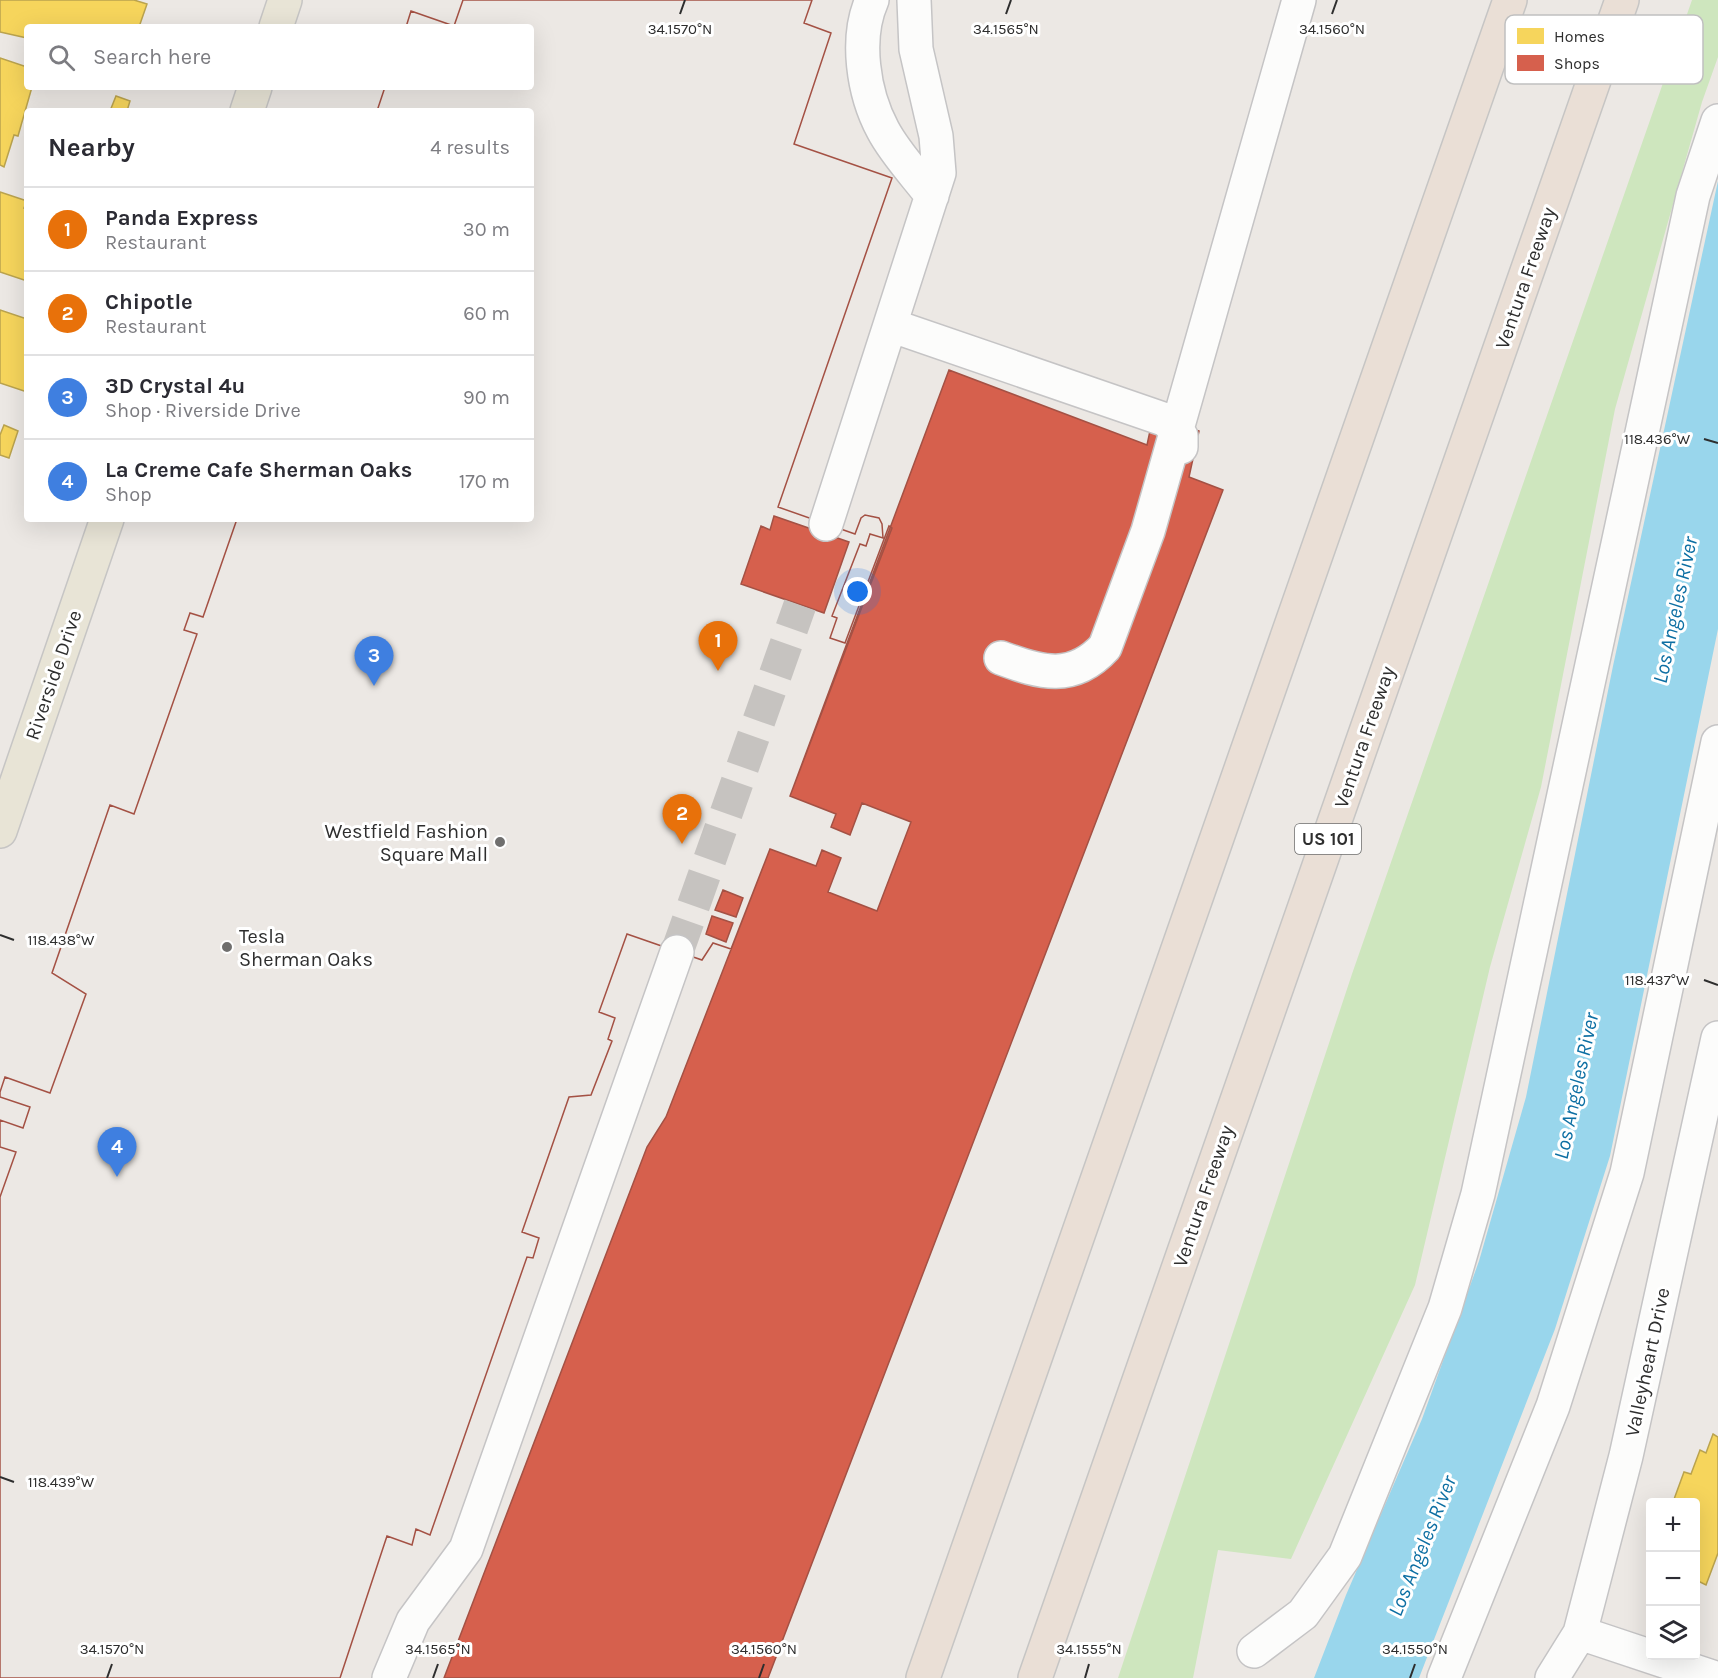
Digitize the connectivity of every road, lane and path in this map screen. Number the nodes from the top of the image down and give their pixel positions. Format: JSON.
{"nodes":[{"id":1,"x":285,"y":0,"type":"edge"},
{"id":2,"x":872,"y":0,"type":"edge"},
{"id":3,"x":914,"y":0,"type":"edge"},
{"id":4,"x":1299,"y":0,"type":"edge"},
{"id":5,"x":1510,"y":0,"type":"edge"},
{"id":6,"x":1622,"y":0,"type":"edge"},
{"id":7,"x":1617,"y":15,"type":"edge"},
{"id":8,"x":277,"y":24,"type":"edge"},
{"id":9,"x":1593,"y":84,"type":"edge"},
{"id":10,"x":254,"y":90,"type":"edge"},
{"id":11,"x":248,"y":108,"type":"edge"},
{"id":12,"x":1718,"y":121,"type":"edge"},
{"id":13,"x":932,"y":196,"type":"junction"},
{"id":14,"x":890,"y":325,"type":"junction"},
{"id":15,"x":1178,"y":443,"type":"junction"},
{"id":16,"x":106,"y":522,"type":"edge"},
{"id":17,"x":826,"y":524,"type":"dead end"},
{"id":18,"x":1000,"y":658,"type":"dead end"},
{"id":19,"x":1718,"y":742,"type":"edge"},
{"id":20,"x":0,"y":831,"type":"edge"},
{"id":21,"x":677,"y":952,"type":"tunnel mouth"},
{"id":22,"x":1718,"y":1038,"type":"edge"},
{"id":23,"x":1580,"y":1633,"type":"junction"},
{"id":24,"x":1254,"y":1651,"type":"dead end"},
{"id":25,"x":389,"y":1678,"type":"edge"},
{"id":26,"x":923,"y":1678,"type":"edge"},
{"id":27,"x":1035,"y":1678,"type":"edge"},
{"id":28,"x":1444,"y":1678,"type":"edge"},
{"id":29,"x":1552,"y":1678,"type":"edge"},
{"id":30,"x":1715,"y":1678,"type":"edge"}],
"edges":[{"from":1,"to":8,"type":"main road"},
{"from":2,"to":13,"type":"street"},
{"from":3,"to":13,"type":"street"},
{"from":4,"to":15,"type":"street"},
{"from":5,"to":26,"type":"highway"},
{"from":6,"to":7,"type":"highway","name":"Ventura Freeway","number":"US 101"},
{"from":9,"to":27,"type":"highway","name":"Ventura Freeway","number":"US 101"},
{"from":10,"to":11,"type":"main road"},
{"from":12,"to":24,"type":"street"},
{"from":13,"to":14,"type":"street"},
{"from":14,"to":15,"type":"street"},
{"from":14,"to":17,"type":"street"},
{"from":15,"to":18,"type":"street"},
{"from":16,"to":20,"type":"main road","name":"Riverside Drive"},
{"from":19,"to":28,"type":"street"},
{"from":21,"to":25,"type":"street"},
{"from":22,"to":23,"type":"street","name":"Valleyheart Drive"},
{"from":23,"to":29,"type":"street","name":"Valleyheart Drive"},
{"from":23,"to":30,"type":"street"}]}
